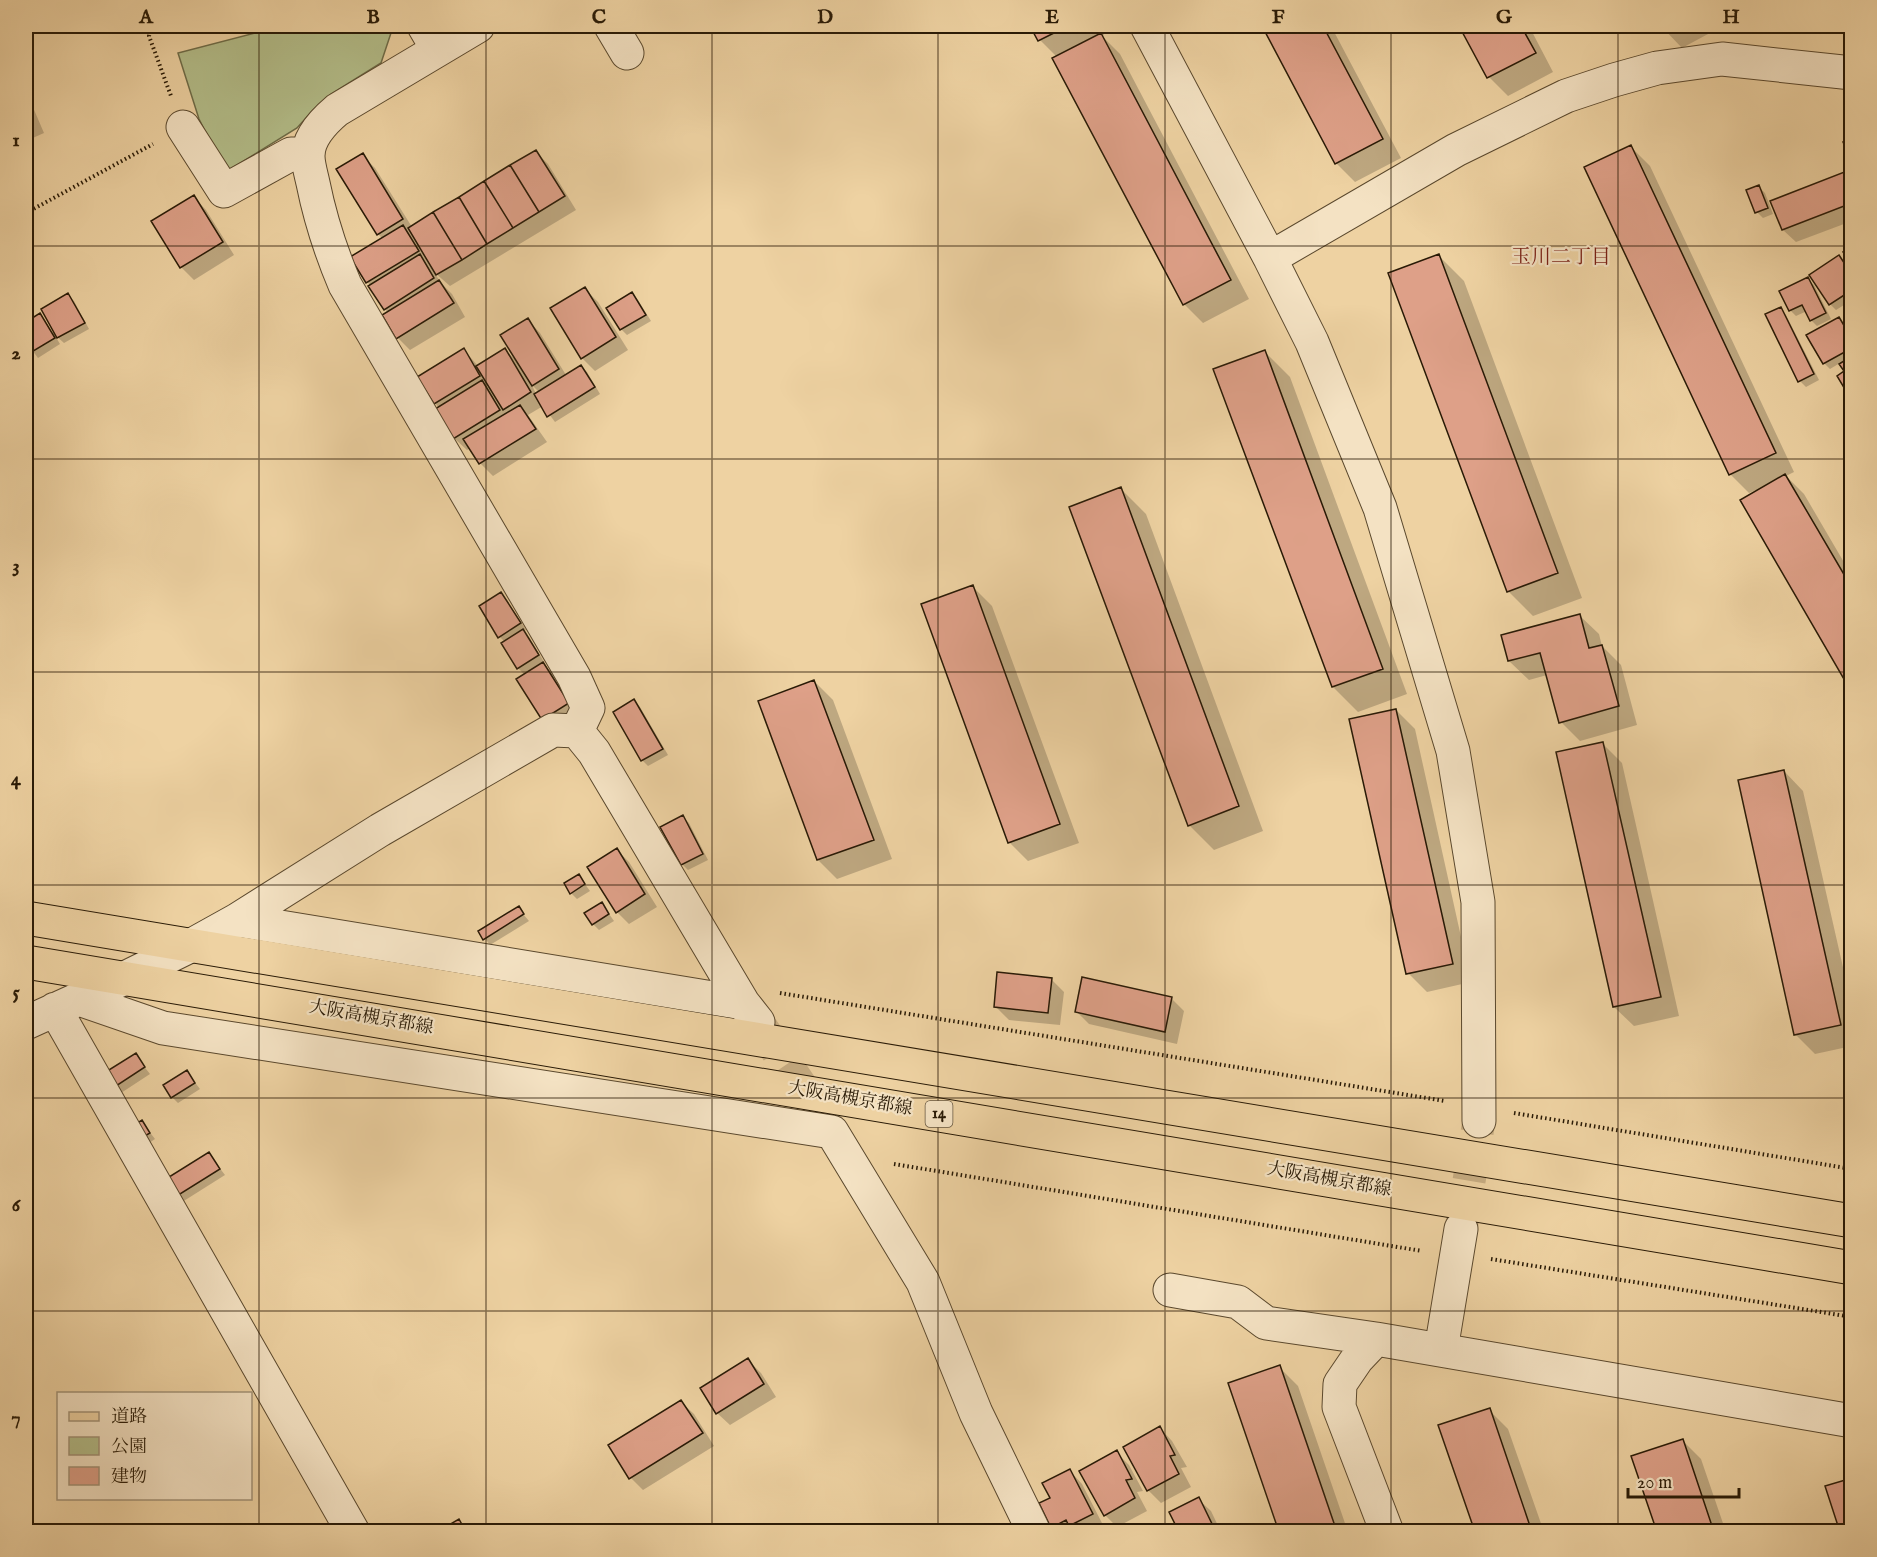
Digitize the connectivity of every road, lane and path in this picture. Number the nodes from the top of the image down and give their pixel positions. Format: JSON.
{"nodes":[{"id":1,"x":151,"y":26,"type":"edge"},
{"id":2,"x":478,"y":26,"type":"edge"},
{"id":3,"x":1146,"y":26,"type":"edge"},
{"id":4,"x":431,"y":38,"type":"edge"},
{"id":5,"x":1851,"y":73,"type":"edge"},
{"id":6,"x":183,"y":127,"type":"junction"},
{"id":7,"x":308,"y":154,"type":"junction"},
{"id":8,"x":26,"y":213,"type":"edge"},
{"id":9,"x":1270,"y":258,"type":"junction"},
{"id":10,"x":577,"y":731,"type":"junction"},
{"id":11,"x":26,"y":918,"type":"edge"},
{"id":12,"x":237,"y":920,"type":"junction"},
{"id":13,"x":192,"y":945,"type":"junction"},
{"id":14,"x":26,"y":962,"type":"edge"},
{"id":15,"x":127,"y":977,"type":"junction"},
{"id":16,"x":67,"y":1004,"type":"junction"},
{"id":17,"x":750,"y":1013,"type":"junction"},
{"id":18,"x":26,"y":1023,"type":"edge"},
{"id":19,"x":1479,"y":1114,"type":"junction"},
{"id":20,"x":1851,"y":1169,"type":"edge"},
{"id":21,"x":1851,"y":1221,"type":"edge"},
{"id":22,"x":1459,"y":1241,"type":"joint"},
{"id":23,"x":1851,"y":1268,"type":"edge"},
{"id":24,"x":1170,"y":1290,"type":"dead end"},
{"id":25,"x":1851,"y":1317,"type":"edge"},
{"id":26,"x":1376,"y":1339,"type":"junction"},
{"id":27,"x":1441,"y":1350,"type":"junction"},
{"id":28,"x":1851,"y":1421,"type":"edge"},
{"id":29,"x":353,"y":1532,"type":"edge"},
{"id":30,"x":1034,"y":1532,"type":"edge"},
{"id":31,"x":1387,"y":1532,"type":"edge"}],
"edges":[{"from":1,"to":6,"type":"path"},
{"from":2,"to":4,"type":"street"},
{"from":3,"to":9,"type":"street"},
{"from":4,"to":7,"type":"street"},
{"from":5,"to":9,"type":"street"},
{"from":6,"to":7,"type":"street"},
{"from":6,"to":8,"type":"path"},
{"from":7,"to":10,"type":"street"},
{"from":9,"to":19,"type":"street"},
{"from":10,"to":12,"type":"street"},
{"from":10,"to":17,"type":"street"},
{"from":11,"to":13,"type":"main road"},
{"from":12,"to":13,"type":"street"},
{"from":12,"to":17,"type":"street"},
{"from":13,"to":15,"type":"street"},
{"from":13,"to":21,"type":"main road"},
{"from":14,"to":15,"type":"main road","name":"大阪高槻京都線","number":"14"},
{"from":15,"to":16,"type":"street"},
{"from":15,"to":23,"type":"main road","name":"大阪高槻京都線","number":"14"},
{"from":16,"to":18,"type":"street"},
{"from":16,"to":29,"type":"street"},
{"from":16,"to":30,"type":"street"},
{"from":17,"to":19,"type":"path"},
{"from":19,"to":20,"type":"path"},
{"from":22,"to":25,"type":"path"},
{"from":22,"to":27,"type":"street"},
{"from":24,"to":26,"type":"street"},
{"from":26,"to":27,"type":"street"},
{"from":26,"to":31,"type":"street"},
{"from":27,"to":28,"type":"street"}]}
